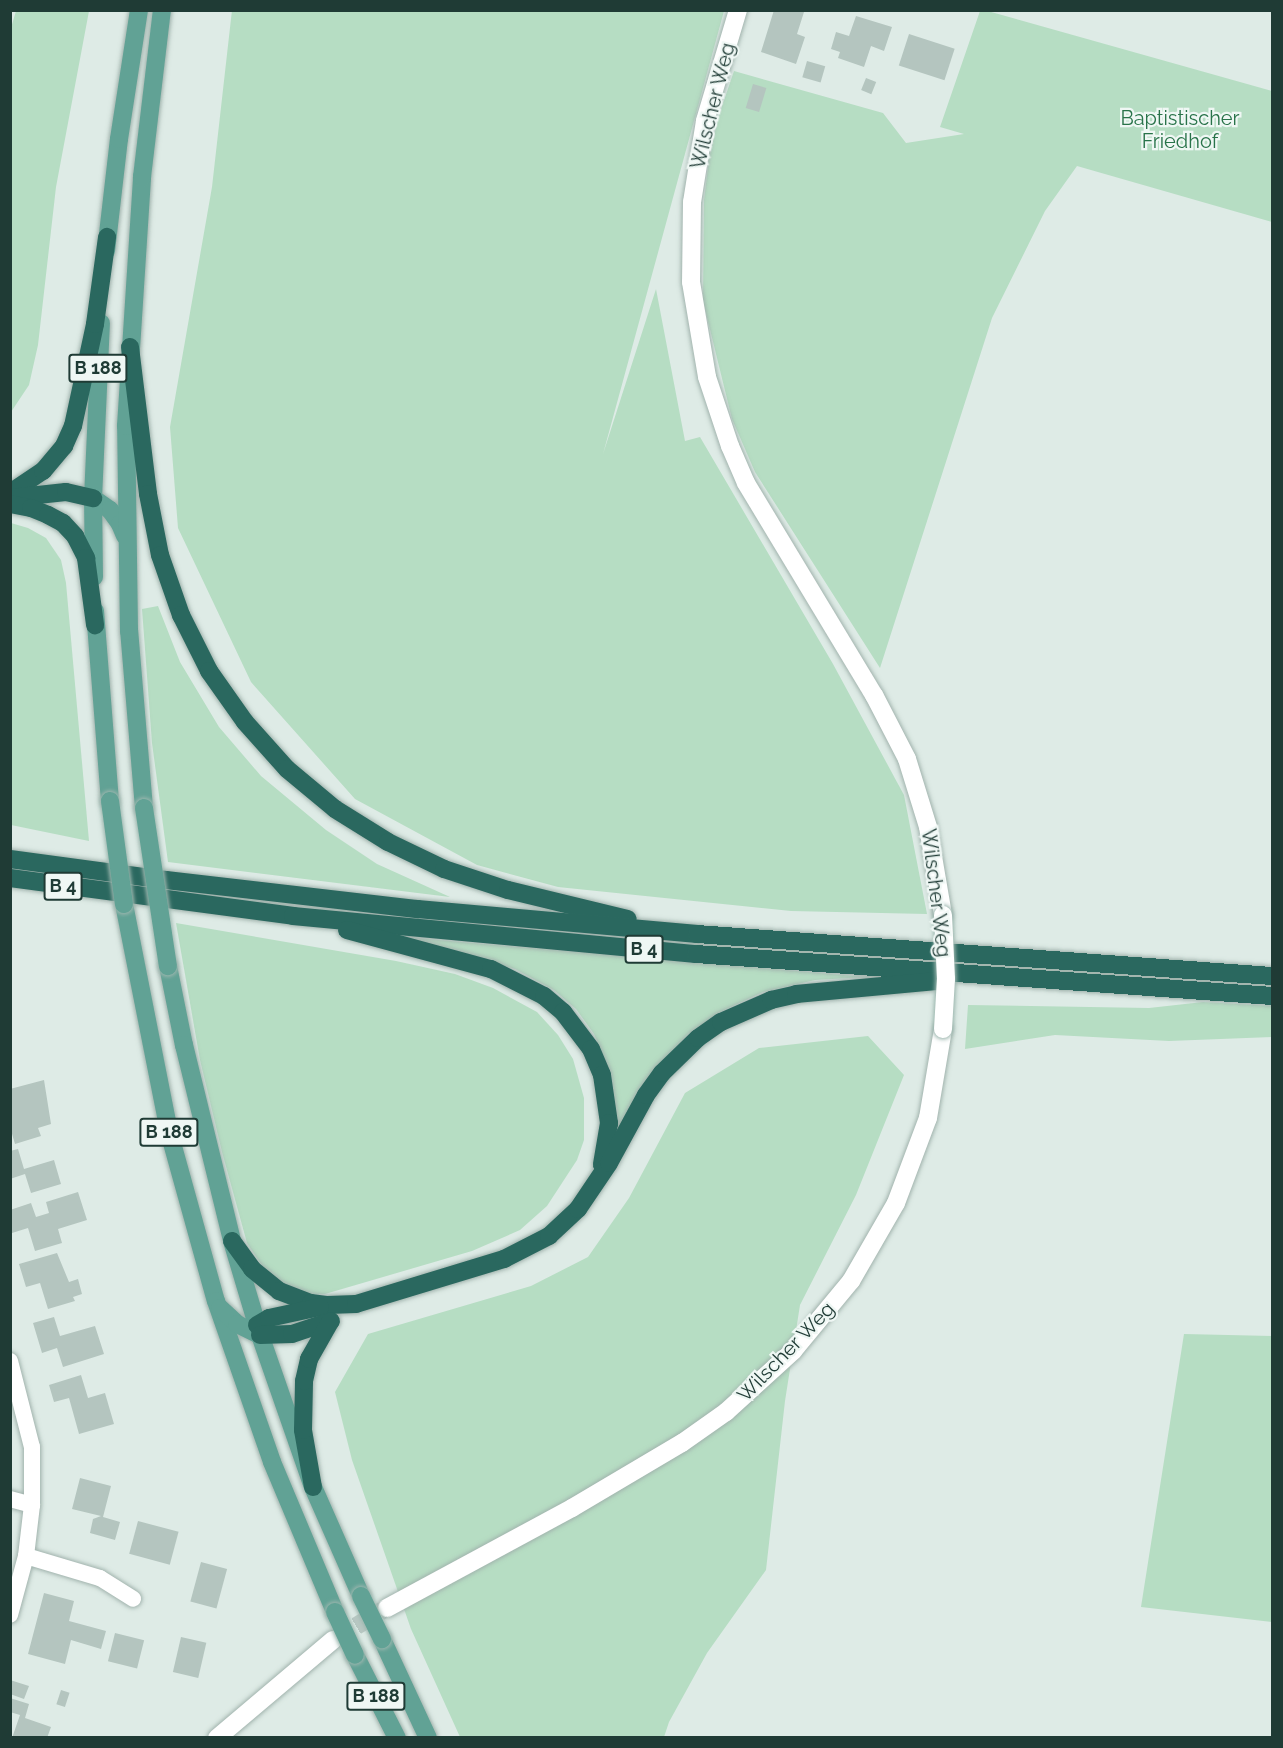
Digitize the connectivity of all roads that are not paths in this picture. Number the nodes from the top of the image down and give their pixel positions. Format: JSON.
{"nodes":[{"id":1,"x":139,"y":10,"type":"edge"},
{"id":2,"x":162,"y":10,"type":"edge"},
{"id":3,"x":738,"y":10,"type":"edge"},
{"id":4,"x":106,"y":237,"type":"junction"},
{"id":5,"x":130,"y":347,"type":"junction"},
{"id":6,"x":10,"y":493,"type":"edge"},
{"id":7,"x":10,"y":498,"type":"edge"},
{"id":8,"x":93,"y":498,"type":"junction"},
{"id":9,"x":10,"y":504,"type":"edge"},
{"id":10,"x":126,"y":541,"type":"junction"},
{"id":11,"x":95,"y":625,"type":"junction"},
{"id":12,"x":10,"y":846,"type":"edge"},
{"id":13,"x":10,"y":859,"type":"edge"},
{"id":14,"x":103,"y":872,"type":"junction"},
{"id":15,"x":10,"y":878,"type":"edge"},
{"id":16,"x":293,"y":916,"type":"junction"},
{"id":17,"x":697,"y":934,"type":"junction"},
{"id":18,"x":1272,"y":976,"type":"edge"},
{"id":19,"x":996,"y":977,"type":"junction"},
{"id":20,"x":1272,"y":996,"type":"edge"},
{"id":21,"x":592,"y":1191,"type":"junction"},
{"id":22,"x":232,"y":1241,"type":"junction"},
{"id":23,"x":216,"y":1302,"type":"junction"},
{"id":24,"x":329,"y":1313,"type":"junction"},
{"id":25,"x":256,"y":1331,"type":"junction"},
{"id":26,"x":10,"y":1361,"type":"edge"},
{"id":27,"x":237,"y":1368,"type":"junction"},
{"id":28,"x":313,"y":1487,"type":"junction"},
{"id":29,"x":10,"y":1499,"type":"edge"},
{"id":30,"x":32,"y":1505,"type":"junction"},
{"id":31,"x":26,"y":1556,"type":"junction"},
{"id":32,"x":133,"y":1599,"type":"dead end"},
{"id":33,"x":387,"y":1608,"type":"tunnel mouth"},
{"id":34,"x":10,"y":1615,"type":"edge"},
{"id":35,"x":333,"y":1640,"type":"tunnel mouth"},
{"id":36,"x":217,"y":1737,"type":"edge"},
{"id":37,"x":397,"y":1737,"type":"edge"},
{"id":38,"x":428,"y":1737,"type":"edge"}],
"edges":[{"from":1,"to":4,"type":"main road","number":"B 188"},
{"from":2,"to":5,"type":"main road","number":"B 188"},
{"from":3,"to":33,"type":"street","name":"Wilscher Weg","bridge":true},
{"from":4,"to":6,"type":"highway"},
{"from":4,"to":8,"type":"main road","number":"B 188"},
{"from":5,"to":10,"type":"main road","number":"B 188"},
{"from":5,"to":17,"type":"highway"},
{"from":7,"to":8,"type":"highway"},
{"from":8,"to":10,"type":"main road"},
{"from":8,"to":11,"type":"main road","number":"B 188"},
{"from":9,"to":11,"type":"highway"},
{"from":10,"to":22,"type":"main road","number":"B 188","bridge":true},
{"from":11,"to":23,"type":"main road","number":"B 188","bridge":true},
{"from":12,"to":14,"type":"highway"},
{"from":13,"to":14,"type":"highway","number":"B 4"},
{"from":14,"to":17,"type":"highway","number":"B 4"},
{"from":15,"to":16,"type":"highway","number":"B 4"},
{"from":16,"to":19,"type":"highway","number":"B 4"},
{"from":16,"to":21,"type":"highway"},
{"from":17,"to":18,"type":"highway","number":"B 4"},
{"from":19,"to":20,"type":"highway","number":"B 4"},
{"from":19,"to":21,"type":"highway"},
{"from":21,"to":24,"type":"highway"},
{"from":22,"to":24,"type":"highway"},
{"from":22,"to":25,"type":"main road","number":"B 188"},
{"from":23,"to":25,"type":"main road"},
{"from":23,"to":27,"type":"main road","number":"B 188"},
{"from":24,"to":25,"type":"highway"},
{"from":24,"to":28,"type":"highway"},
{"from":25,"to":27,"type":"main road"},
{"from":25,"to":28,"type":"main road","number":"B 188"},
{"from":26,"to":30,"type":"street"},
{"from":27,"to":37,"type":"main road","number":"B 188","bridge":true},
{"from":28,"to":38,"type":"main road","number":"B 188","bridge":true},
{"from":29,"to":30,"type":"street"},
{"from":30,"to":31,"type":"street"},
{"from":31,"to":32,"type":"street"},
{"from":31,"to":34,"type":"street"},
{"from":35,"to":36,"type":"street"}]}
